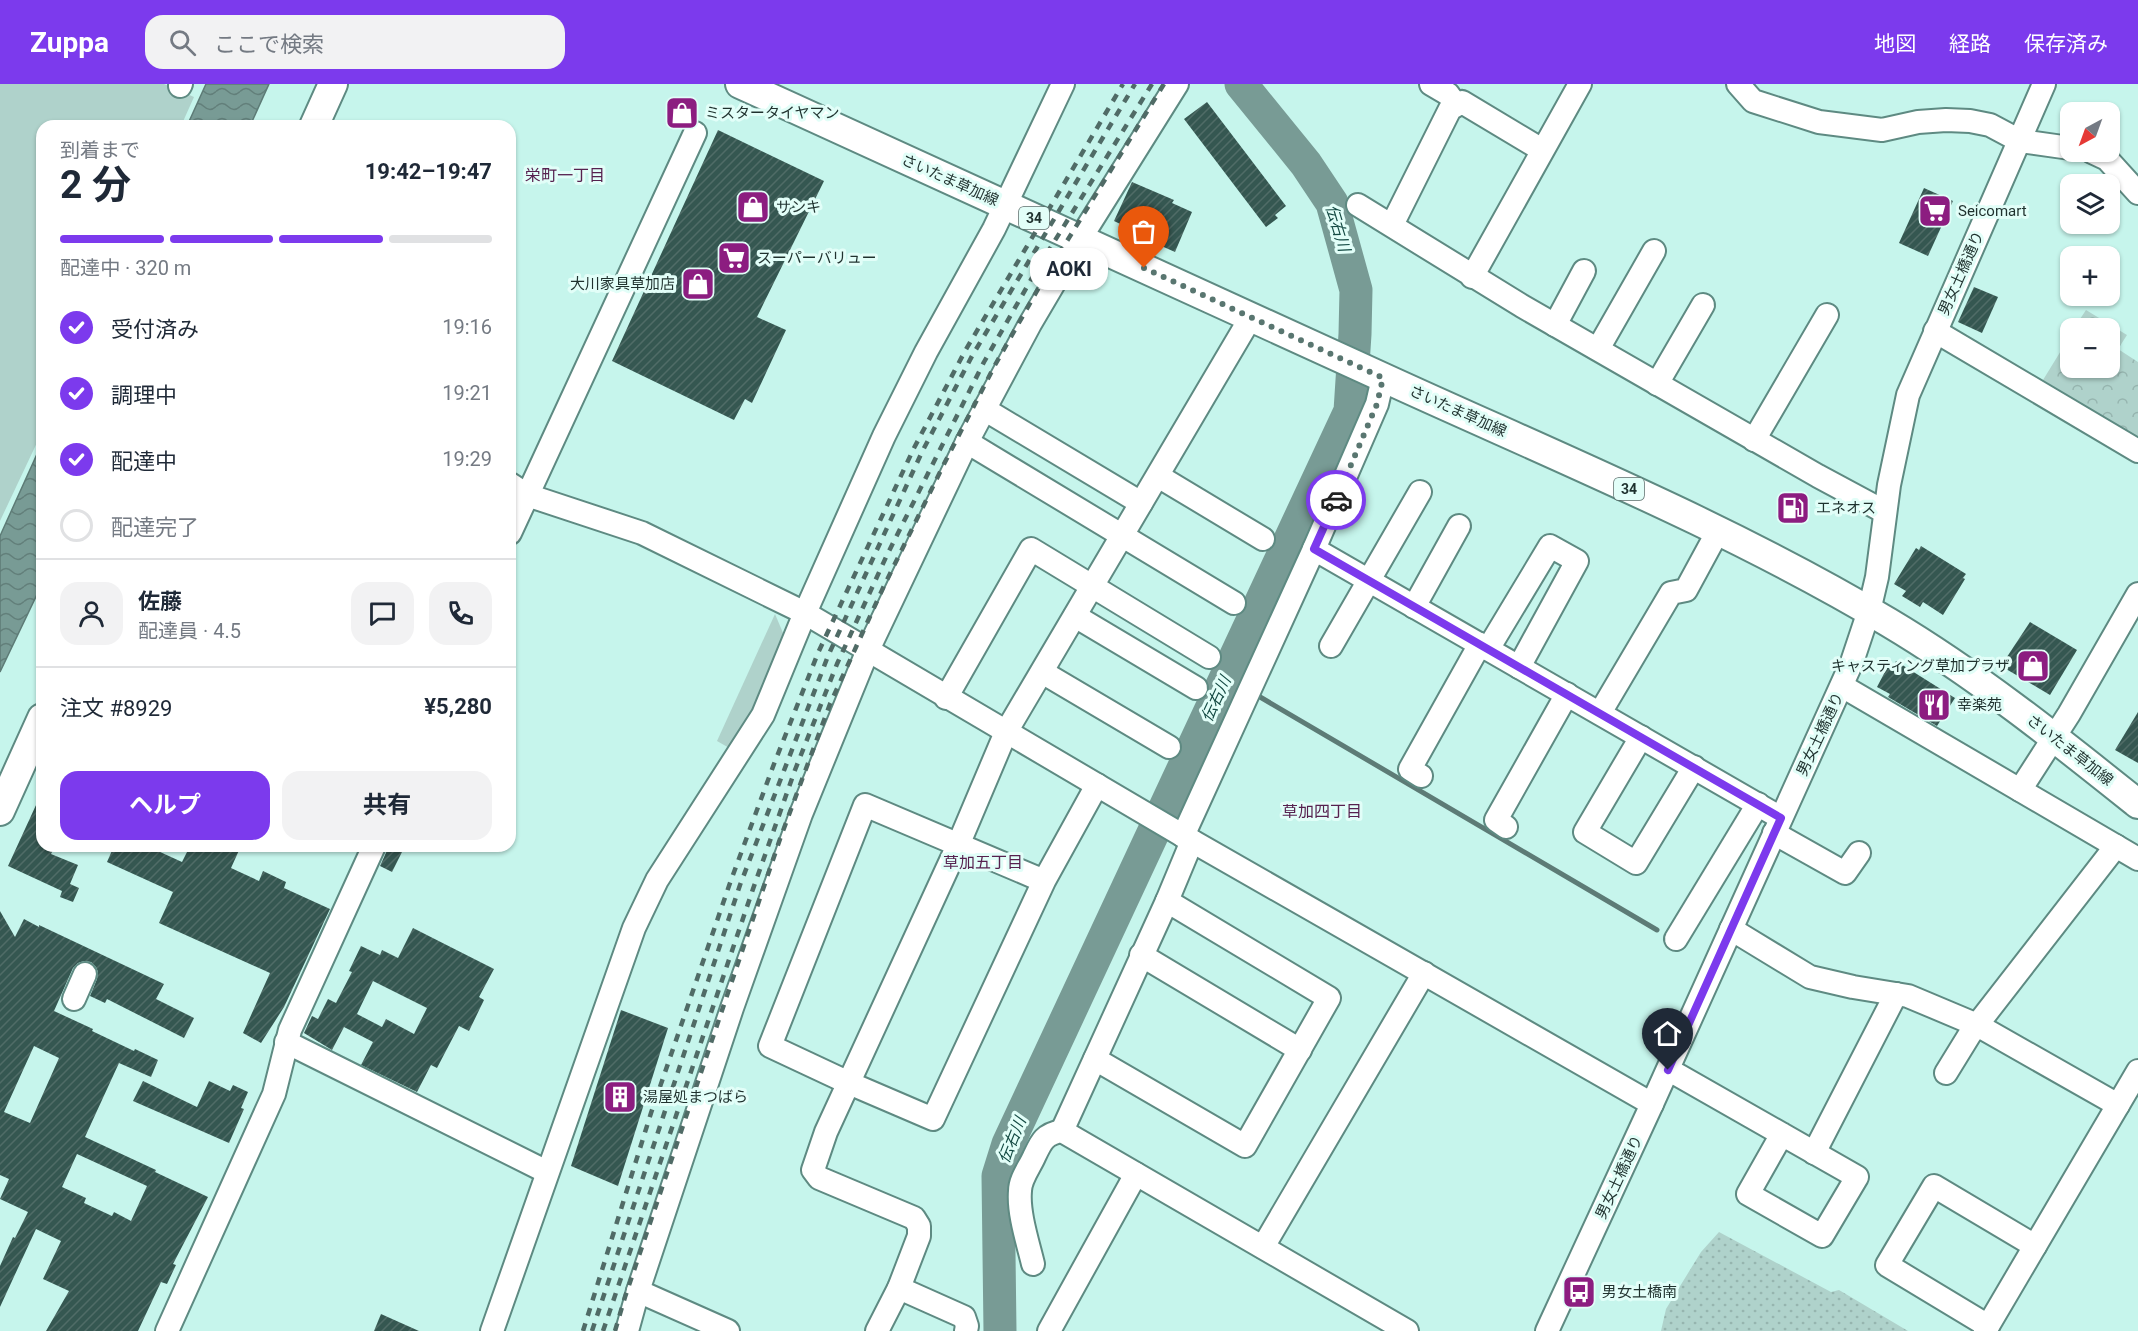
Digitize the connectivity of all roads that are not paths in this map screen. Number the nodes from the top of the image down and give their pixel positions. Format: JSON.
{"nodes":[{"id":1,"x":333,"y":84,"type":"edge"},
{"id":2,"x":740,"y":84,"type":"edge"},
{"id":3,"x":1063,"y":84,"type":"edge"},
{"id":4,"x":1177,"y":84,"type":"edge"},
{"id":5,"x":1431,"y":84,"type":"edge"},
{"id":6,"x":1580,"y":84,"type":"edge"},
{"id":7,"x":1738,"y":84,"type":"edge"},
{"id":8,"x":2044,"y":84,"type":"edge"},
{"id":9,"x":1456,"y":105,"type":"junction"},
{"id":10,"x":317,"y":120,"type":"edge"},
{"id":11,"x":695,"y":133,"type":"dead end"},
{"id":12,"x":2020,"y":141,"type":"junction"},
{"id":13,"x":2060,"y":147,"type":"edge"},
{"id":14,"x":1542,"y":150,"type":"junction"},
{"id":15,"x":2110,"y":162,"type":"edge"},
{"id":16,"x":2138,"y":193,"type":"edge"},
{"id":17,"x":1006,"y":205,"type":"junction"},
{"id":18,"x":1358,"y":205,"type":"dead end"},
{"id":19,"x":1392,"y":225,"type":"junction"},
{"id":20,"x":1080,"y":239,"type":"junction"},
{"id":21,"x":1654,"y":251,"type":"dead end"},
{"id":22,"x":1584,"y":271,"type":"dead end"},
{"id":23,"x":1472,"y":276,"type":"junction"},
{"id":24,"x":1703,"y":305,"type":"dead end"},
{"id":25,"x":1827,"y":315,"type":"dead end"},
{"id":26,"x":1251,"y":317,"type":"junction"},
{"id":27,"x":1555,"y":325,"type":"junction"},
{"id":28,"x":1935,"y":331,"type":"junction"},
{"id":29,"x":1598,"y":349,"type":"junction"},
{"id":30,"x":1383,"y":378,"type":"junction"},
{"id":31,"x":1657,"y":384,"type":"junction"},
{"id":32,"x":984,"y":409,"type":"junction"},
{"id":33,"x":1754,"y":440,"type":"junction"},
{"id":34,"x":967,"y":442,"type":"junction"},
{"id":35,"x":2138,"y":451,"type":"edge"},
{"id":36,"x":1158,"y":476,"type":"junction"},
{"id":37,"x":519,"y":490,"type":"edge"},
{"id":38,"x":1420,"y":492,"type":"dead end"},
{"id":39,"x":1141,"y":503,"type":"junction"},
{"id":40,"x":1886,"y":512,"type":"junction"},
{"id":41,"x":1459,"y":526,"type":"dead end"},
{"id":42,"x":1718,"y":531,"type":"junction"},
{"id":43,"x":1121,"y":536,"type":"junction"},
{"id":44,"x":1263,"y":539,"type":"dead end"},
{"id":45,"x":1314,"y":549,"type":"junction"},
{"id":46,"x":1368,"y":581,"type":"junction"},
{"id":47,"x":1092,"y":585,"type":"junction"},
{"id":48,"x":2138,"y":594,"type":"edge"},
{"id":49,"x":1234,"y":603,"type":"dead end"},
{"id":50,"x":1413,"y":607,"type":"junction"},
{"id":51,"x":1869,"y":611,"type":"junction"},
{"id":52,"x":805,"y":613,"type":"junction"},
{"id":53,"x":1075,"y":616,"type":"junction"},
{"id":54,"x":1331,"y":646,"type":"dead end"},
{"id":55,"x":1484,"y":646,"type":"junction"},
{"id":56,"x":868,"y":650,"type":"junction"},
{"id":57,"x":1209,"y":657,"type":"dead end"},
{"id":58,"x":1519,"y":667,"type":"junction"},
{"id":59,"x":1042,"y":672,"type":"junction"},
{"id":60,"x":1842,"y":686,"type":"junction"},
{"id":61,"x":1196,"y":688,"type":"dead end"},
{"id":62,"x":1567,"y":694,"type":"junction"},
{"id":63,"x":946,"y":698,"type":"junction"},
{"id":64,"x":1600,"y":713,"type":"junction"},
{"id":65,"x":36,"y":731,"type":"edge"},
{"id":66,"x":1006,"y":732,"type":"junction"},
{"id":67,"x":1641,"y":737,"type":"junction"},
{"id":68,"x":2054,"y":737,"type":"junction"},
{"id":69,"x":1169,"y":747,"type":"dead end"},
{"id":70,"x":1694,"y":767,"type":"junction"},
{"id":71,"x":1421,"y":776,"type":"dead end"},
{"id":72,"x":1097,"y":785,"type":"junction"},
{"id":73,"x":2020,"y":790,"type":"junction"},
{"id":74,"x":1758,"y":804,"type":"junction"},
{"id":75,"x":2138,"y":804,"type":"edge"},
{"id":76,"x":0,"y":811,"type":"edge"},
{"id":77,"x":1778,"y":826,"type":"junction"},
{"id":78,"x":1506,"y":827,"type":"dead end"},
{"id":79,"x":1184,"y":836,"type":"junction"},
{"id":80,"x":959,"y":843,"type":"junction"},
{"id":81,"x":2116,"y":846,"type":"junction"},
{"id":82,"x":371,"y":852,"type":"edge"},
{"id":83,"x":1859,"y":853,"type":"dead end"},
{"id":84,"x":2138,"y":859,"type":"edge"},
{"id":85,"x":1044,"y":881,"type":"junction"},
{"id":86,"x":1167,"y":901,"type":"junction"},
{"id":87,"x":1731,"y":929,"type":"junction"},
{"id":88,"x":1676,"y":939,"type":"dead end"},
{"id":89,"x":1142,"y":955,"type":"junction"},
{"id":90,"x":1424,"y":973,"type":"junction"},
{"id":91,"x":85,"y":974,"type":"dead end"},
{"id":92,"x":1896,"y":994,"type":"junction"},
{"id":93,"x":74,"y":999,"type":"dead end"},
{"id":94,"x":1977,"y":1025,"type":"junction"},
{"id":95,"x":286,"y":1042,"type":"junction"},
{"id":96,"x":1299,"y":1050,"type":"junction"},
{"id":97,"x":1095,"y":1059,"type":"junction"},
{"id":98,"x":1668,"y":1070,"type":"junction"},
{"id":99,"x":2138,"y":1071,"type":"edge"},
{"id":100,"x":1946,"y":1073,"type":"dead end"},
{"id":101,"x":849,"y":1083,"type":"junction"},
{"id":102,"x":1652,"y":1104,"type":"junction"},
{"id":103,"x":2118,"y":1105,"type":"junction"},
{"id":104,"x":1062,"y":1131,"type":"junction"},
{"id":105,"x":1782,"y":1134,"type":"junction"},
{"id":106,"x":1814,"y":1153,"type":"junction"},
{"id":107,"x":547,"y":1172,"type":"junction"},
{"id":108,"x":1137,"y":1174,"type":"junction"},
{"id":109,"x":2035,"y":1246,"type":"junction"},
{"id":110,"x":1263,"y":1247,"type":"junction"},
{"id":111,"x":1033,"y":1264,"type":"dead end"},
{"id":112,"x":899,"y":1288,"type":"junction"},
{"id":113,"x":638,"y":1291,"type":"junction"},
{"id":114,"x":1986,"y":1329,"type":"edge"},
{"id":115,"x":167,"y":1331,"type":"edge"},
{"id":116,"x":492,"y":1331,"type":"edge"},
{"id":117,"x":627,"y":1331,"type":"edge"},
{"id":118,"x":729,"y":1331,"type":"edge"},
{"id":119,"x":877,"y":1331,"type":"edge"},
{"id":120,"x":966,"y":1331,"type":"edge"},
{"id":121,"x":1049,"y":1331,"type":"edge"},
{"id":122,"x":1407,"y":1331,"type":"edge"},
{"id":123,"x":1547,"y":1331,"type":"edge"}],
"edges":[{"from":1,"to":10,"type":"main road"},
{"from":2,"to":17,"type":"main road","name":"さいたま草加線","number":"34"},
{"from":3,"to":17,"type":"street"},
{"from":4,"to":20,"type":"street"},
{"from":5,"to":9,"type":"street"},
{"from":6,"to":14,"type":"street"},
{"from":7,"to":12,"type":"street"},
{"from":8,"to":12,"type":"street","name":"男女土橋通り"},
{"from":9,"to":14,"type":"street"},
{"from":9,"to":19,"type":"street"},
{"from":11,"to":37,"type":"street"},
{"from":12,"to":13,"type":"street"},
{"from":12,"to":28,"type":"street","name":"男女土橋通り"},
{"from":14,"to":23,"type":"street"},
{"from":15,"to":16,"type":"street"},
{"from":17,"to":20,"type":"main road","name":"さいたま草加線","number":"34"},
{"from":17,"to":52,"type":"street"},
{"from":18,"to":19,"type":"street"},
{"from":19,"to":23,"type":"street"},
{"from":20,"to":26,"type":"main road","name":"さいたま草加線","number":"34"},
{"from":20,"to":32,"type":"street"},
{"from":21,"to":29,"type":"street"},
{"from":22,"to":27,"type":"street"},
{"from":23,"to":27,"type":"street"},
{"from":24,"to":31,"type":"street"},
{"from":25,"to":33,"type":"street"},
{"from":26,"to":30,"type":"main road","name":"さいたま草加線","number":"34"},
{"from":26,"to":36,"type":"street"},
{"from":27,"to":29,"type":"street"},
{"from":28,"to":35,"type":"street"},
{"from":28,"to":40,"type":"street","name":"男女土橋通り"},
{"from":29,"to":31,"type":"street"},
{"from":30,"to":42,"type":"main road","name":"さいたま草加線","number":"34"},
{"from":30,"to":45,"type":"street"},
{"from":31,"to":33,"type":"street"},
{"from":32,"to":34,"type":"street"},
{"from":32,"to":39,"type":"street"},
{"from":33,"to":40,"type":"street"},
{"from":34,"to":43,"type":"street"},
{"from":34,"to":56,"type":"street"},
{"from":36,"to":39,"type":"street"},
{"from":36,"to":44,"type":"street"},
{"from":37,"to":52,"type":"street"},
{"from":38,"to":46,"type":"street"},
{"from":39,"to":43,"type":"street"},
{"from":40,"to":51,"type":"street","name":"男女土橋通り"},
{"from":41,"to":50,"type":"street"},
{"from":42,"to":51,"type":"main road","name":"さいたま草加線","number":"34"},
{"from":42,"to":64,"type":"street"},
{"from":43,"to":47,"type":"street"},
{"from":43,"to":49,"type":"street"},
{"from":45,"to":46,"type":"street"},
{"from":45,"to":79,"type":"street"},
{"from":46,"to":50,"type":"street"},
{"from":46,"to":54,"type":"street"},
{"from":47,"to":53,"type":"street"},
{"from":47,"to":57,"type":"street"},
{"from":47,"to":63,"type":"street"},
{"from":48,"to":68,"type":"street"},
{"from":50,"to":55,"type":"street"},
{"from":51,"to":60,"type":"street","name":"男女土橋通り"},
{"from":51,"to":68,"type":"main road","name":"さいたま草加線","number":"34"},
{"from":52,"to":56,"type":"street"},
{"from":52,"to":107,"type":"street"},
{"from":53,"to":59,"type":"street"},
{"from":53,"to":61,"type":"street"},
{"from":55,"to":58,"type":"street"},
{"from":55,"to":58,"type":"street"},
{"from":55,"to":71,"type":"street"},
{"from":56,"to":63,"type":"street"},
{"from":56,"to":113,"type":"street"},
{"from":58,"to":62,"type":"street"},
{"from":59,"to":66,"type":"street"},
{"from":59,"to":69,"type":"street"},
{"from":60,"to":73,"type":"street"},
{"from":60,"to":77,"type":"street","name":"男女土橋通り"},
{"from":62,"to":64,"type":"street"},
{"from":62,"to":78,"type":"street"},
{"from":63,"to":66,"type":"street"},
{"from":64,"to":67,"type":"street"},
{"from":65,"to":76,"type":"main road"},
{"from":66,"to":72,"type":"street"},
{"from":66,"to":80,"type":"street"},
{"from":67,"to":70,"type":"street"},
{"from":67,"to":70,"type":"street"},
{"from":68,"to":73,"type":"street"},
{"from":68,"to":75,"type":"main road","name":"さいたま草加線","number":"34"},
{"from":70,"to":74,"type":"street"},
{"from":72,"to":79,"type":"street"},
{"from":72,"to":85,"type":"street"},
{"from":73,"to":81,"type":"street"},
{"from":74,"to":77,"type":"street"},
{"from":74,"to":88,"type":"street"},
{"from":77,"to":83,"type":"street"},
{"from":77,"to":87,"type":"street","name":"男女土橋通り"},
{"from":79,"to":86,"type":"street"},
{"from":79,"to":90,"type":"street"},
{"from":80,"to":85,"type":"street"},
{"from":80,"to":101,"type":"street"},
{"from":80,"to":101,"type":"street"},
{"from":81,"to":84,"type":"street"},
{"from":81,"to":94,"type":"street"},
{"from":82,"to":95,"type":"street"},
{"from":85,"to":101,"type":"street"},
{"from":86,"to":89,"type":"street"},
{"from":86,"to":96,"type":"street"},
{"from":87,"to":92,"type":"street"},
{"from":87,"to":98,"type":"street","name":"男女土橋通り"},
{"from":89,"to":96,"type":"street"},
{"from":89,"to":97,"type":"street"},
{"from":90,"to":102,"type":"street"},
{"from":90,"to":110,"type":"street"},
{"from":91,"to":93,"type":"street"},
{"from":92,"to":94,"type":"street"},
{"from":92,"to":106,"type":"street"},
{"from":94,"to":100,"type":"street"},
{"from":94,"to":103,"type":"street"},
{"from":95,"to":107,"type":"street"},
{"from":95,"to":115,"type":"street"},
{"from":96,"to":97,"type":"street"},
{"from":97,"to":104,"type":"street"},
{"from":98,"to":102,"type":"street","name":"男女土橋通り"},
{"from":98,"to":105,"type":"street"},
{"from":99,"to":103,"type":"street"},
{"from":101,"to":112,"type":"street"},
{"from":102,"to":123,"type":"street","name":"男女土橋通り"},
{"from":103,"to":109,"type":"street"},
{"from":104,"to":108,"type":"street"},
{"from":104,"to":111,"type":"street"},
{"from":105,"to":106,"type":"street"},
{"from":105,"to":106,"type":"street"},
{"from":107,"to":116,"type":"street"},
{"from":108,"to":110,"type":"street"},
{"from":108,"to":121,"type":"street"},
{"from":109,"to":114,"type":"street"},
{"from":109,"to":114,"type":"street"},
{"from":110,"to":122,"type":"street"},
{"from":112,"to":119,"type":"street"},
{"from":112,"to":120,"type":"street"},
{"from":113,"to":117,"type":"street"},
{"from":113,"to":118,"type":"street"}]}
